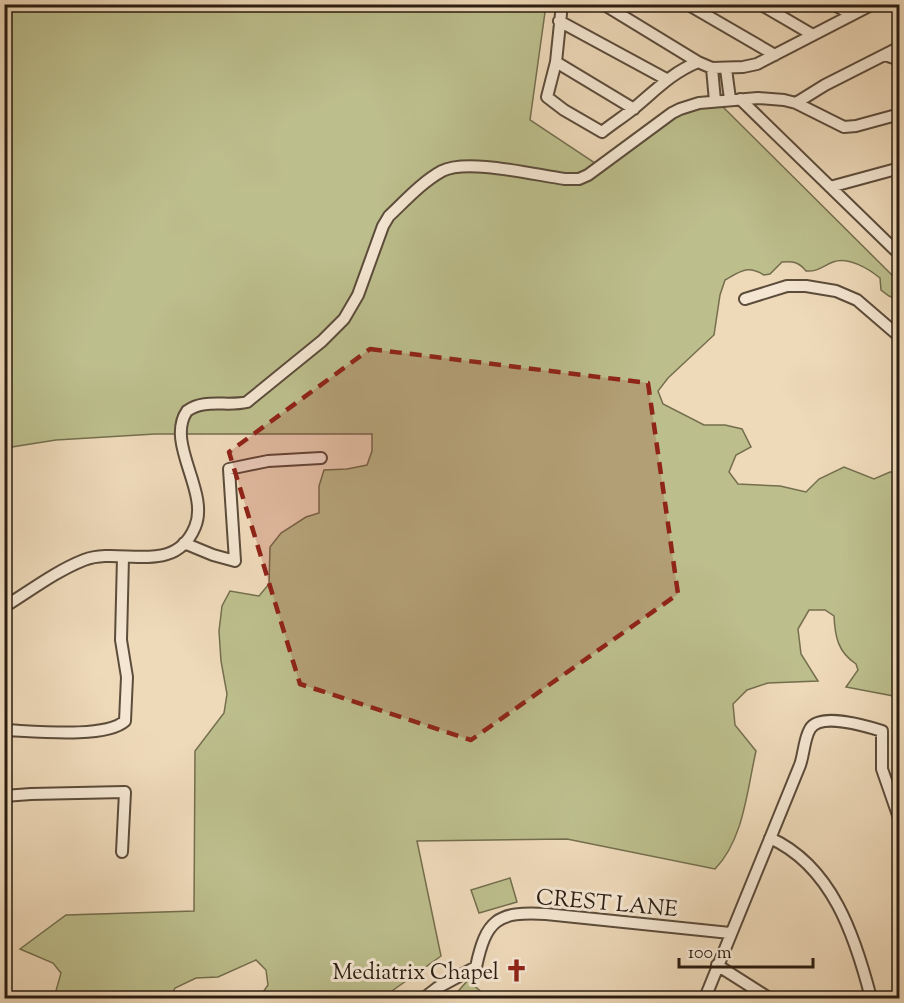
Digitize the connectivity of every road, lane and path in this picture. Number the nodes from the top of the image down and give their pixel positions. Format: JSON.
{"nodes":[{"id":1,"x":562,"y":4,"type":"edge"},
{"id":2,"x":603,"y":4,"type":"edge"},
{"id":3,"x":687,"y":4,"type":"edge"},
{"id":4,"x":760,"y":4,"type":"edge"},
{"id":5,"x":833,"y":4,"type":"edge"},
{"id":6,"x":873,"y":4,"type":"edge"},
{"id":7,"x":852,"y":15,"type":"junction"},
{"id":8,"x":559,"y":21,"type":"junction"},
{"id":9,"x":813,"y":35,"type":"junction"},
{"id":10,"x":900,"y":47,"type":"edge"},
{"id":11,"x":885,"y":54,"type":"junction"},
{"id":12,"x":775,"y":55,"type":"junction"},
{"id":13,"x":900,"y":60,"type":"edge"},
{"id":14,"x":556,"y":62,"type":"junction"},
{"id":15,"x":698,"y":62,"type":"junction"},
{"id":16,"x":712,"y":68,"type":"junction"},
{"id":17,"x":726,"y":69,"type":"junction"},
{"id":18,"x":666,"y":79,"type":"junction"},
{"id":19,"x":735,"y":99,"type":"junction"},
{"id":20,"x":715,"y":101,"type":"junction"},
{"id":21,"x":796,"y":103,"type":"junction"},
{"id":22,"x":634,"y":109,"type":"junction"},
{"id":23,"x":900,"y":114,"type":"edge"},
{"id":24,"x":900,"y":168,"type":"edge"},
{"id":25,"x":830,"y":187,"type":"junction"},
{"id":26,"x":897,"y":247,"type":"edge"},
{"id":27,"x":745,"y":299,"type":"dead end"},
{"id":28,"x":900,"y":336,"type":"edge"},
{"id":29,"x":321,"y":458,"type":"dead end"},
{"id":30,"x":184,"y":543,"type":"junction"},
{"id":31,"x":123,"y":557,"type":"junction"},
{"id":32,"x":4,"y":607,"type":"edge"},
{"id":33,"x":4,"y":730,"type":"edge"},
{"id":34,"x":4,"y":796,"type":"edge"},
{"id":35,"x":899,"y":817,"type":"edge"},
{"id":36,"x":770,"y":838,"type":"junction"},
{"id":37,"x":122,"y":852,"type":"dead end"},
{"id":38,"x":730,"y":933,"type":"junction"},
{"id":39,"x":717,"y":966,"type":"junction"},
{"id":40,"x":424,"y":999,"type":"edge"},
{"id":41,"x":705,"y":999,"type":"edge"},
{"id":42,"x":770,"y":999,"type":"edge"},
{"id":43,"x":871,"y":999,"type":"edge"}],
"edges":[{"from":1,"to":8,"type":"street"},
{"from":2,"to":15,"type":"street"},
{"from":3,"to":12,"type":"street"},
{"from":4,"to":9,"type":"street"},
{"from":5,"to":7,"type":"street"},
{"from":6,"to":7,"type":"street"},
{"from":7,"to":9,"type":"street"},
{"from":8,"to":14,"type":"street"},
{"from":8,"to":18,"type":"street"},
{"from":9,"to":12,"type":"street"},
{"from":10,"to":11,"type":"street"},
{"from":11,"to":13,"type":"street"},
{"from":11,"to":21,"type":"street"},
{"from":12,"to":17,"type":"street"},
{"from":14,"to":22,"type":"street"},
{"from":14,"to":22,"type":"street"},
{"from":15,"to":16,"type":"street"},
{"from":15,"to":18,"type":"street"},
{"from":16,"to":17,"type":"street"},
{"from":16,"to":20,"type":"street"},
{"from":17,"to":19,"type":"street"},
{"from":18,"to":22,"type":"street"},
{"from":19,"to":20,"type":"street"},
{"from":19,"to":21,"type":"street"},
{"from":19,"to":25,"type":"street"},
{"from":20,"to":30,"type":"street"},
{"from":21,"to":23,"type":"street"},
{"from":24,"to":25,"type":"street"},
{"from":25,"to":26,"type":"street"},
{"from":27,"to":28,"type":"street"},
{"from":29,"to":30,"type":"street"},
{"from":30,"to":31,"type":"street"},
{"from":31,"to":32,"type":"street"},
{"from":31,"to":33,"type":"street"},
{"from":34,"to":37,"type":"street"},
{"from":35,"to":36,"type":"street"},
{"from":36,"to":38,"type":"street"},
{"from":36,"to":43,"type":"street"},
{"from":38,"to":39,"type":"street"},
{"from":38,"to":40,"type":"street","name":"CREST LANE"},
{"from":39,"to":41,"type":"street"},
{"from":39,"to":42,"type":"street"}]}
